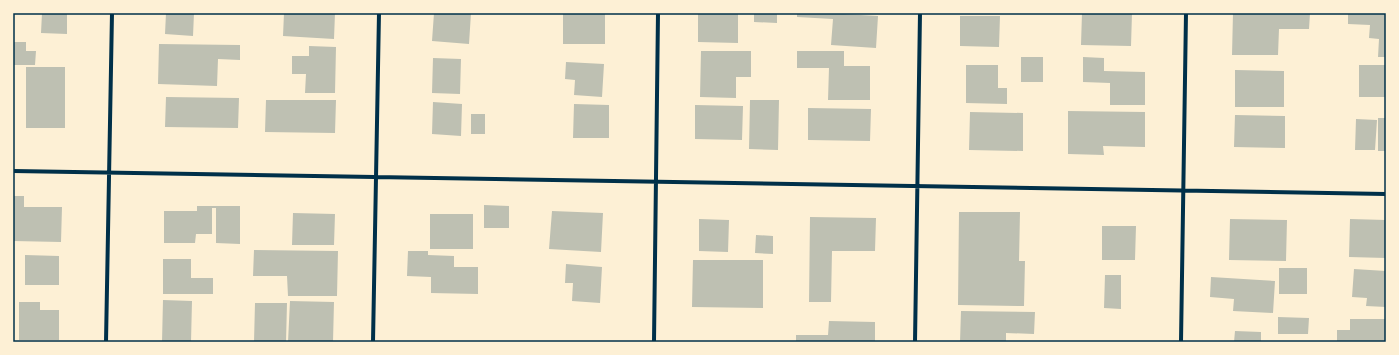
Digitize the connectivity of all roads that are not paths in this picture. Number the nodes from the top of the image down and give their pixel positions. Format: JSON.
{"nodes":[{"id":1,"x":112,"y":13,"type":"edge"},
{"id":2,"x":379,"y":13,"type":"edge"},
{"id":3,"x":658,"y":13,"type":"edge"},
{"id":4,"x":920,"y":13,"type":"edge"},
{"id":5,"x":1186,"y":13,"type":"edge"},
{"id":6,"x":13,"y":172,"type":"edge"},
{"id":7,"x":109,"y":173,"type":"junction"},
{"id":8,"x":376,"y":178,"type":"junction"},
{"id":9,"x":656,"y":182,"type":"junction"},
{"id":10,"x":917,"y":186,"type":"junction"},
{"id":11,"x":1183,"y":191,"type":"junction"},
{"id":12,"x":1386,"y":194,"type":"edge"},
{"id":13,"x":106,"y":342,"type":"edge"},
{"id":14,"x":373,"y":342,"type":"edge"},
{"id":15,"x":654,"y":342,"type":"edge"},
{"id":16,"x":915,"y":342,"type":"edge"},
{"id":17,"x":1181,"y":342,"type":"edge"}],
"edges":[{"from":1,"to":7,"type":"street"},
{"from":2,"to":8,"type":"street"},
{"from":3,"to":9,"type":"street"},
{"from":4,"to":10,"type":"street"},
{"from":5,"to":11,"type":"street"},
{"from":6,"to":7,"type":"street"},
{"from":7,"to":8,"type":"street"},
{"from":7,"to":13,"type":"street"},
{"from":8,"to":9,"type":"street"},
{"from":8,"to":14,"type":"street"},
{"from":9,"to":10,"type":"street"},
{"from":9,"to":15,"type":"street"},
{"from":10,"to":11,"type":"street"},
{"from":10,"to":16,"type":"street"},
{"from":11,"to":12,"type":"street"},
{"from":11,"to":17,"type":"street"}]}
